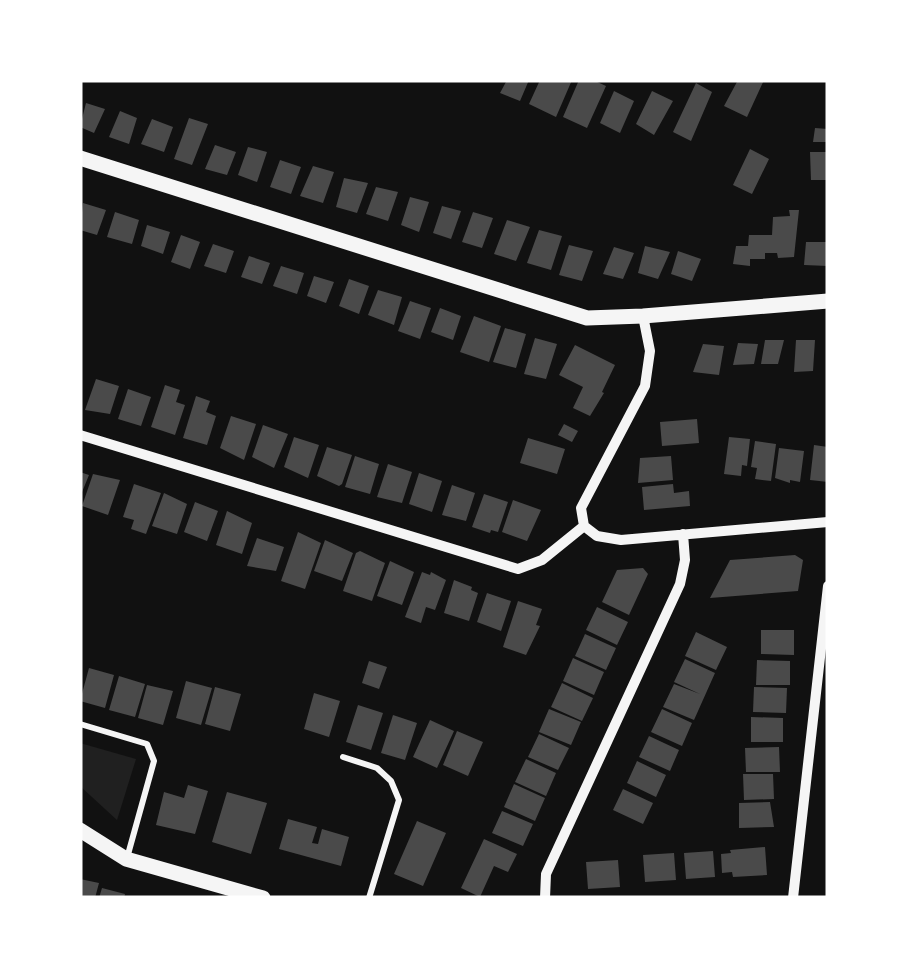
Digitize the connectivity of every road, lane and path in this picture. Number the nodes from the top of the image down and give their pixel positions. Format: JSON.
{"nodes":[{"id":1,"x":80,"y":158,"type":"edge"},
{"id":2,"x":828,"y":301,"type":"edge"},
{"id":3,"x":642,"y":316,"type":"junction"},
{"id":4,"x":80,"y":434,"type":"edge"},
{"id":5,"x":828,"y":522,"type":"edge"},
{"id":6,"x":584,"y":526,"type":"junction"},
{"id":7,"x":683,"y":534,"type":"junction"},
{"id":8,"x":828,"y":586,"type":"edge"},
{"id":9,"x":80,"y":724,"type":"edge"},
{"id":10,"x":343,"y":757,"type":"dead end"},
{"id":11,"x":80,"y":830,"type":"edge"},
{"id":12,"x":126,"y":859,"type":"junction"},
{"id":13,"x":214,"y":891,"type":"edge"},
{"id":14,"x":262,"y":898,"type":"edge"},
{"id":15,"x":368,"y":898,"type":"edge"},
{"id":16,"x":545,"y":898,"type":"edge"},
{"id":17,"x":793,"y":898,"type":"edge"}],
"edges":[{"from":1,"to":3,"type":"street"},
{"from":2,"to":3,"type":"street"},
{"from":3,"to":6,"type":"street"},
{"from":4,"to":6,"type":"street"},
{"from":5,"to":7,"type":"street"},
{"from":6,"to":7,"type":"street"},
{"from":7,"to":16,"type":"street"},
{"from":8,"to":17,"type":"street"},
{"from":9,"to":12,"type":"lane"},
{"from":10,"to":15,"type":"lane"},
{"from":11,"to":12,"type":"street"},
{"from":12,"to":13,"type":"street"},
{"from":13,"to":14,"type":"street"}]}
